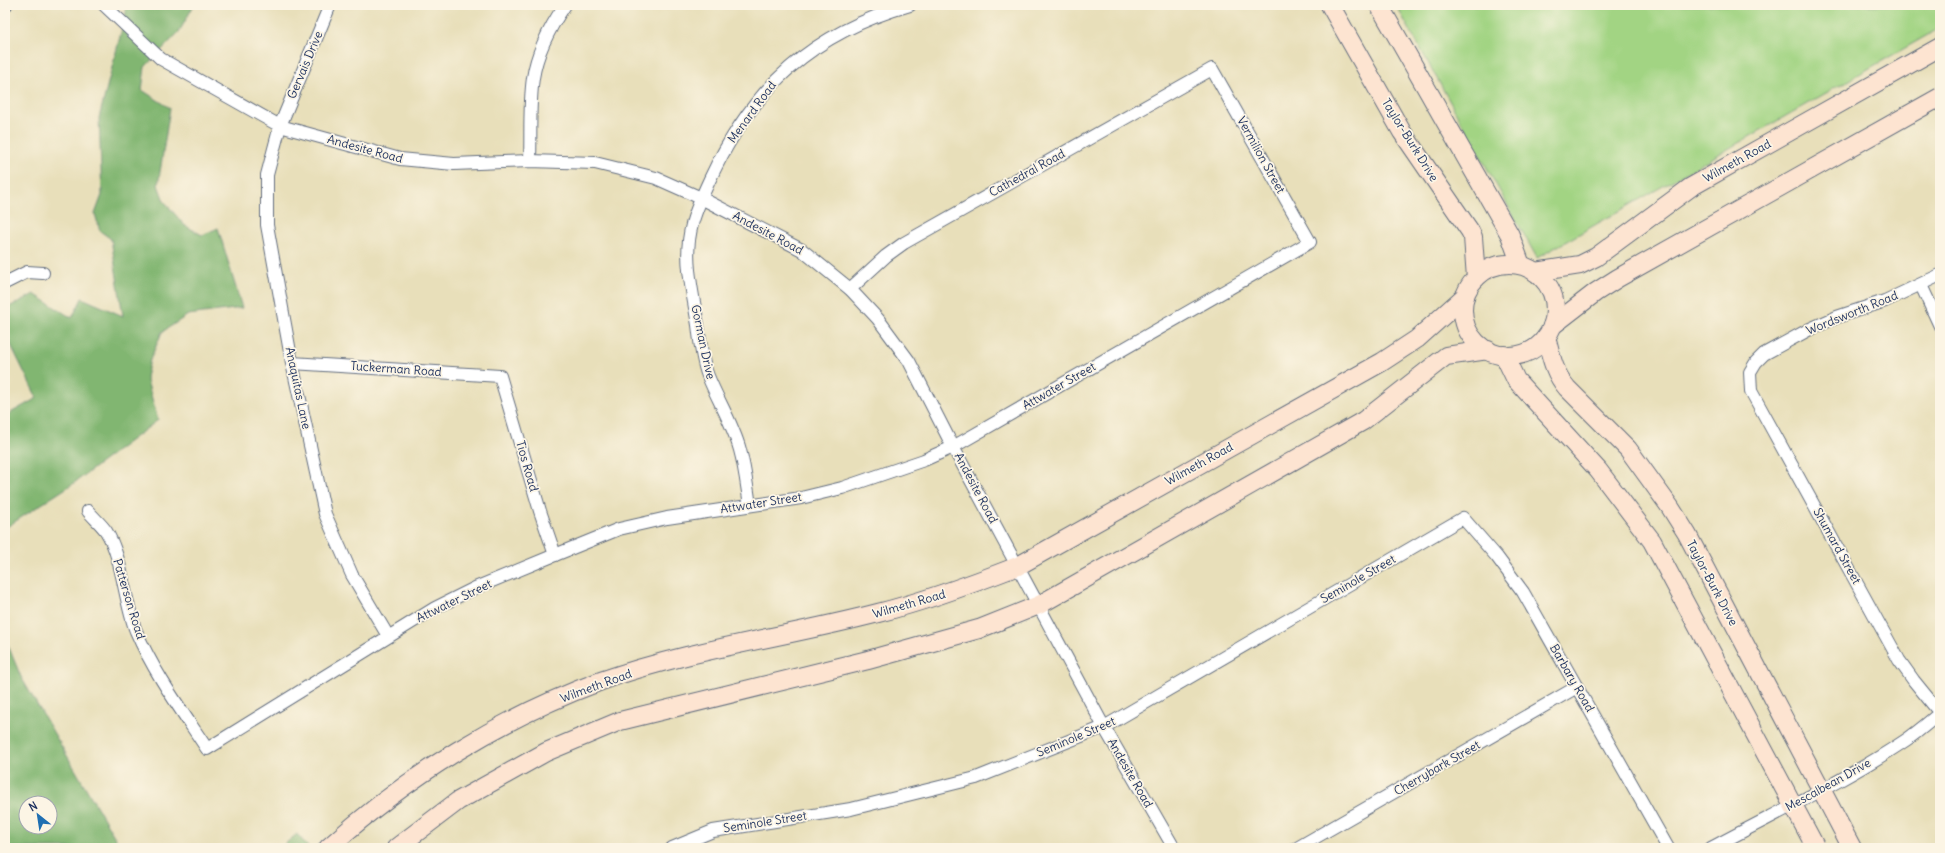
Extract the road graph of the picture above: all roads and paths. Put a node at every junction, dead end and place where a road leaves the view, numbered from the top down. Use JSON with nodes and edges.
{"nodes":[{"id":1,"x":104,"y":5,"type":"edge"},
{"id":2,"x":330,"y":5,"type":"edge"},
{"id":3,"x":565,"y":5,"type":"edge"},
{"id":4,"x":910,"y":5,"type":"edge"},
{"id":5,"x":1330,"y":5,"type":"edge"},
{"id":6,"x":1379,"y":5,"type":"edge"},
{"id":7,"x":1940,"y":47,"type":"edge"},
{"id":8,"x":1212,"y":69,"type":"joint"},
{"id":9,"x":1940,"y":97,"type":"edge"},
{"id":10,"x":280,"y":126,"type":"junction"},
{"id":11,"x":530,"y":161,"type":"junction"},
{"id":12,"x":701,"y":198,"type":"junction"},
{"id":13,"x":1310,"y":242,"type":"joint"},
{"id":14,"x":1528,"y":268,"type":"junction"},
{"id":15,"x":43,"y":273,"type":"dead end"},
{"id":16,"x":1940,"y":275,"type":"edge"},
{"id":17,"x":1476,"y":278,"type":"junction"},
{"id":18,"x":5,"y":283,"type":"edge"},
{"id":19,"x":1921,"y":285,"type":"junction"},
{"id":20,"x":850,"y":289,"type":"junction"},
{"id":21,"x":1465,"y":296,"type":"junction"},
{"id":22,"x":1940,"y":326,"type":"edge"},
{"id":23,"x":1549,"y":331,"type":"junction"},
{"id":24,"x":1496,"y":353,"type":"junction"},
{"id":25,"x":292,"y":363,"type":"junction"},
{"id":26,"x":1750,"y":372,"type":"joint"},
{"id":27,"x":500,"y":376,"type":"joint"},
{"id":28,"x":953,"y":447,"type":"junction"},
{"id":29,"x":750,"y":505,"type":"junction"},
{"id":30,"x":88,"y":511,"type":"dead end"},
{"id":31,"x":1463,"y":518,"type":"joint"},
{"id":32,"x":555,"y":555,"type":"junction"},
{"id":33,"x":1018,"y":566,"type":"junction"},
{"id":34,"x":1039,"y":605,"type":"junction"},
{"id":35,"x":388,"y":636,"type":"junction"},
{"id":36,"x":1577,"y":687,"type":"junction"},
{"id":37,"x":1940,"y":713,"type":"edge"},
{"id":38,"x":1104,"y":727,"type":"junction"},
{"id":39,"x":207,"y":749,"type":"joint"},
{"id":40,"x":1820,"y":790,"type":"junction"},
{"id":41,"x":1793,"y":805,"type":"junction"},
{"id":42,"x":328,"y":848,"type":"edge"},
{"id":43,"x":396,"y":848,"type":"edge"},
{"id":44,"x":672,"y":848,"type":"edge"},
{"id":45,"x":1174,"y":848,"type":"edge"},
{"id":46,"x":1297,"y":848,"type":"edge"},
{"id":47,"x":1668,"y":848,"type":"edge"},
{"id":48,"x":1711,"y":848,"type":"edge"},
{"id":49,"x":1816,"y":848,"type":"edge"},
{"id":50,"x":1852,"y":848,"type":"edge"}],
"edges":[{"from":1,"to":10,"type":"street","name":"Andesite Road"},
{"from":2,"to":10,"type":"street","name":"Gervais Drive"},
{"from":3,"to":11,"type":"street"},
{"from":4,"to":12,"type":"street","name":"Menard Road"},
{"from":5,"to":17,"type":"street","name":"Taylor-Burk Drive"},
{"from":6,"to":14,"type":"street"},
{"from":7,"to":14,"type":"street","name":"Wilmeth Road"},
{"from":8,"to":13,"type":"street","name":"Vermilion Street"},
{"from":8,"to":20,"type":"street","name":"Cathedral Road"},
{"from":9,"to":23,"type":"street"},
{"from":10,"to":11,"type":"street","name":"Andesite Road"},
{"from":10,"to":25,"type":"street","name":"Anaquitas Lane"},
{"from":11,"to":12,"type":"street","name":"Andesite Road"},
{"from":12,"to":20,"type":"street","name":"Andesite Road"},
{"from":12,"to":29,"type":"street","name":"Gorman Drive"},
{"from":13,"to":28,"type":"street","name":"Attwater Street"},
{"from":14,"to":17,"type":"street"},
{"from":14,"to":23,"type":"street"},
{"from":15,"to":18,"type":"street"},
{"from":16,"to":19,"type":"street","name":"Wordsworth Road"},
{"from":17,"to":21,"type":"street"},
{"from":19,"to":22,"type":"street"},
{"from":19,"to":26,"type":"street","name":"Wordsworth Road"},
{"from":20,"to":28,"type":"street","name":"Andesite Road"},
{"from":21,"to":24,"type":"street"},
{"from":21,"to":33,"type":"street","name":"Wilmeth Road"},
{"from":23,"to":24,"type":"street"},
{"from":23,"to":40,"type":"street","name":"Taylor-Burk Drive"},
{"from":24,"to":34,"type":"street"},
{"from":24,"to":41,"type":"street"},
{"from":25,"to":27,"type":"street","name":"Tuckerman Road"},
{"from":25,"to":35,"type":"street","name":"Anaquitas Lane"},
{"from":26,"to":37,"type":"street","name":"Shumard Street"},
{"from":27,"to":32,"type":"street","name":"Tios Road"},
{"from":28,"to":29,"type":"street","name":"Attwater Street"},
{"from":28,"to":33,"type":"street","name":"Andesite Road"},
{"from":29,"to":32,"type":"street","name":"Attwater Street"},
{"from":30,"to":39,"type":"street","name":"Patterson Road"},
{"from":31,"to":36,"type":"street","name":"Barbary Road"},
{"from":31,"to":38,"type":"street","name":"Seminole Street"},
{"from":32,"to":35,"type":"street","name":"Attwater Street"},
{"from":33,"to":34,"type":"street","name":"Andesite Road"},
{"from":33,"to":42,"type":"street","name":"Wilmeth Road"},
{"from":34,"to":38,"type":"street","name":"Andesite Road"},
{"from":34,"to":43,"type":"street"},
{"from":35,"to":39,"type":"street","name":"Attwater Street"},
{"from":36,"to":46,"type":"street","name":"Cherrybark Street"},
{"from":36,"to":47,"type":"street","name":"Barbary Road"},
{"from":37,"to":40,"type":"street","name":"Mescalbean Drive"},
{"from":38,"to":44,"type":"street","name":"Seminole Street"},
{"from":38,"to":45,"type":"street","name":"Andesite Road"},
{"from":40,"to":41,"type":"street","name":"Mescalbean Drive"},
{"from":40,"to":50,"type":"street","name":"Taylor-Burk Drive"},
{"from":41,"to":48,"type":"street","name":"Mescalbean Drive"},
{"from":41,"to":49,"type":"street"}]}
